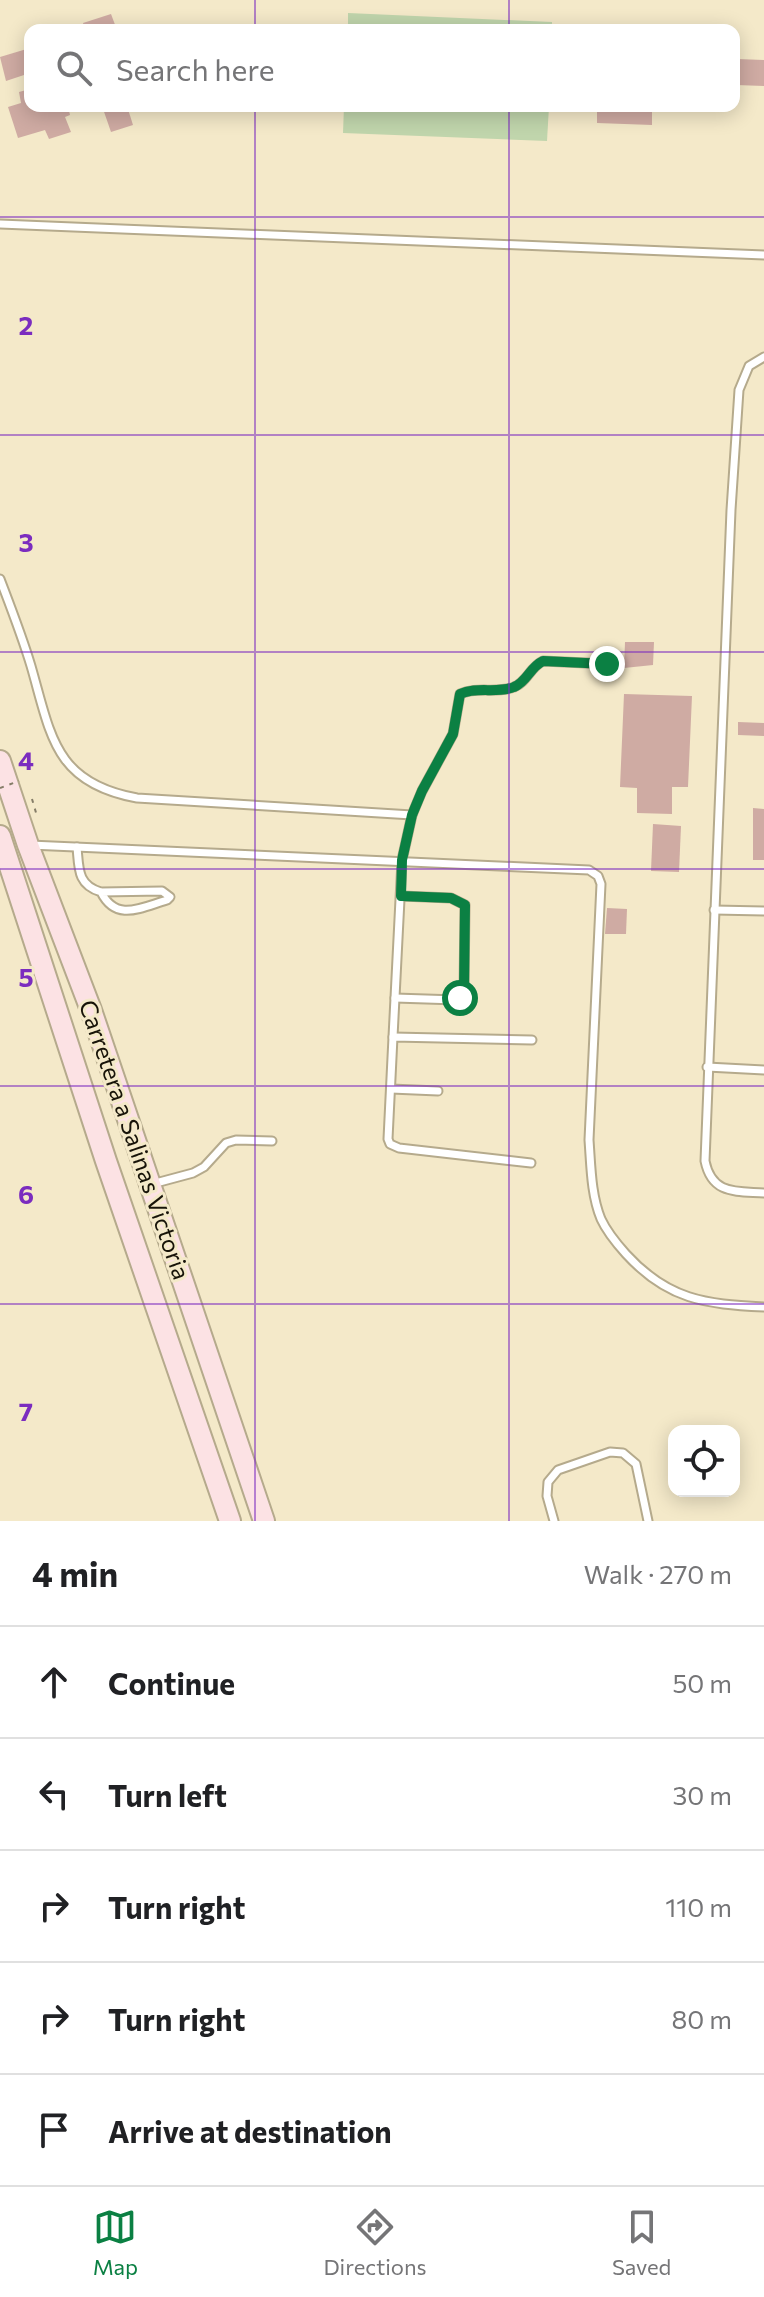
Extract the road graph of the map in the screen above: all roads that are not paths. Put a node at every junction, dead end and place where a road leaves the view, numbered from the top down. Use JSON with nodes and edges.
{"nodes":[{"id":1,"x":0,"y":224,"type":"edge"},
{"id":2,"x":764,"y":255,"type":"edge"},
{"id":3,"x":764,"y":357,"type":"edge"},
{"id":4,"x":0,"y":579,"type":"edge"},
{"id":5,"x":607,"y":664,"type":"dead end"},
{"id":6,"x":0,"y":761,"type":"edge"},
{"id":7,"x":412,"y":815,"type":"junction"},
{"id":8,"x":0,"y":836,"type":"edge"},
{"id":9,"x":28,"y":845,"type":"junction"},
{"id":10,"x":77,"y":847,"type":"junction"},
{"id":11,"x":402,"y":860,"type":"junction"},
{"id":12,"x":101,"y":892,"type":"junction"},
{"id":13,"x":401,"y":896,"type":"junction"},
{"id":14,"x":714,"y":910,"type":"junction"},
{"id":15,"x":764,"y":911,"type":"edge"},
{"id":16,"x":395,"y":998,"type":"junction"},
{"id":17,"x":393,"y":1037,"type":"junction"},
{"id":18,"x":532,"y":1040,"type":"dead end"},
{"id":19,"x":707,"y":1067,"type":"junction"},
{"id":20,"x":764,"y":1070,"type":"edge"},
{"id":21,"x":391,"y":1089,"type":"junction"},
{"id":22,"x":438,"y":1091,"type":"dead end"},
{"id":23,"x":272,"y":1141,"type":"dead end"},
{"id":24,"x":531,"y":1163,"type":"dead end"},
{"id":25,"x":150,"y":1185,"type":"junction"},
{"id":26,"x":764,"y":1193,"type":"edge"},
{"id":27,"x":764,"y":1307,"type":"edge"},
{"id":28,"x":230,"y":1521,"type":"edge"},
{"id":29,"x":264,"y":1521,"type":"edge"},
{"id":30,"x":554,"y":1521,"type":"edge"},
{"id":31,"x":648,"y":1521,"type":"edge"}],
"edges":[{"from":1,"to":2,"type":"lane"},
{"from":3,"to":14,"type":"lane"},
{"from":4,"to":7,"type":"lane"},
{"from":5,"to":7,"type":"lane"},
{"from":6,"to":9,"type":"main road","name":"Carretera a Salinas Victoria"},
{"from":7,"to":11,"type":"lane"},
{"from":8,"to":28,"type":"main road","name":"Carretera a Salinas Victoria"},
{"from":9,"to":10,"type":"lane"},
{"from":9,"to":25,"type":"main road","name":"Carretera a Salinas Victoria"},
{"from":10,"to":11,"type":"lane"},
{"from":10,"to":12,"type":"lane"},
{"from":11,"to":13,"type":"lane"},
{"from":11,"to":27,"type":"lane"},
{"from":12,"to":12,"type":"lane"},
{"from":13,"to":16,"type":"lane"},
{"from":13,"to":16,"type":"lane"},
{"from":14,"to":15,"type":"lane"},
{"from":14,"to":19,"type":"lane"},
{"from":16,"to":17,"type":"lane"},
{"from":17,"to":18,"type":"lane"},
{"from":17,"to":21,"type":"lane"},
{"from":19,"to":20,"type":"lane"},
{"from":19,"to":26,"type":"lane"},
{"from":21,"to":22,"type":"lane"},
{"from":21,"to":24,"type":"lane"},
{"from":23,"to":25,"type":"lane"},
{"from":25,"to":29,"type":"main road","name":"Carretera a Salinas Victoria"},
{"from":30,"to":31,"type":"lane"}]}
